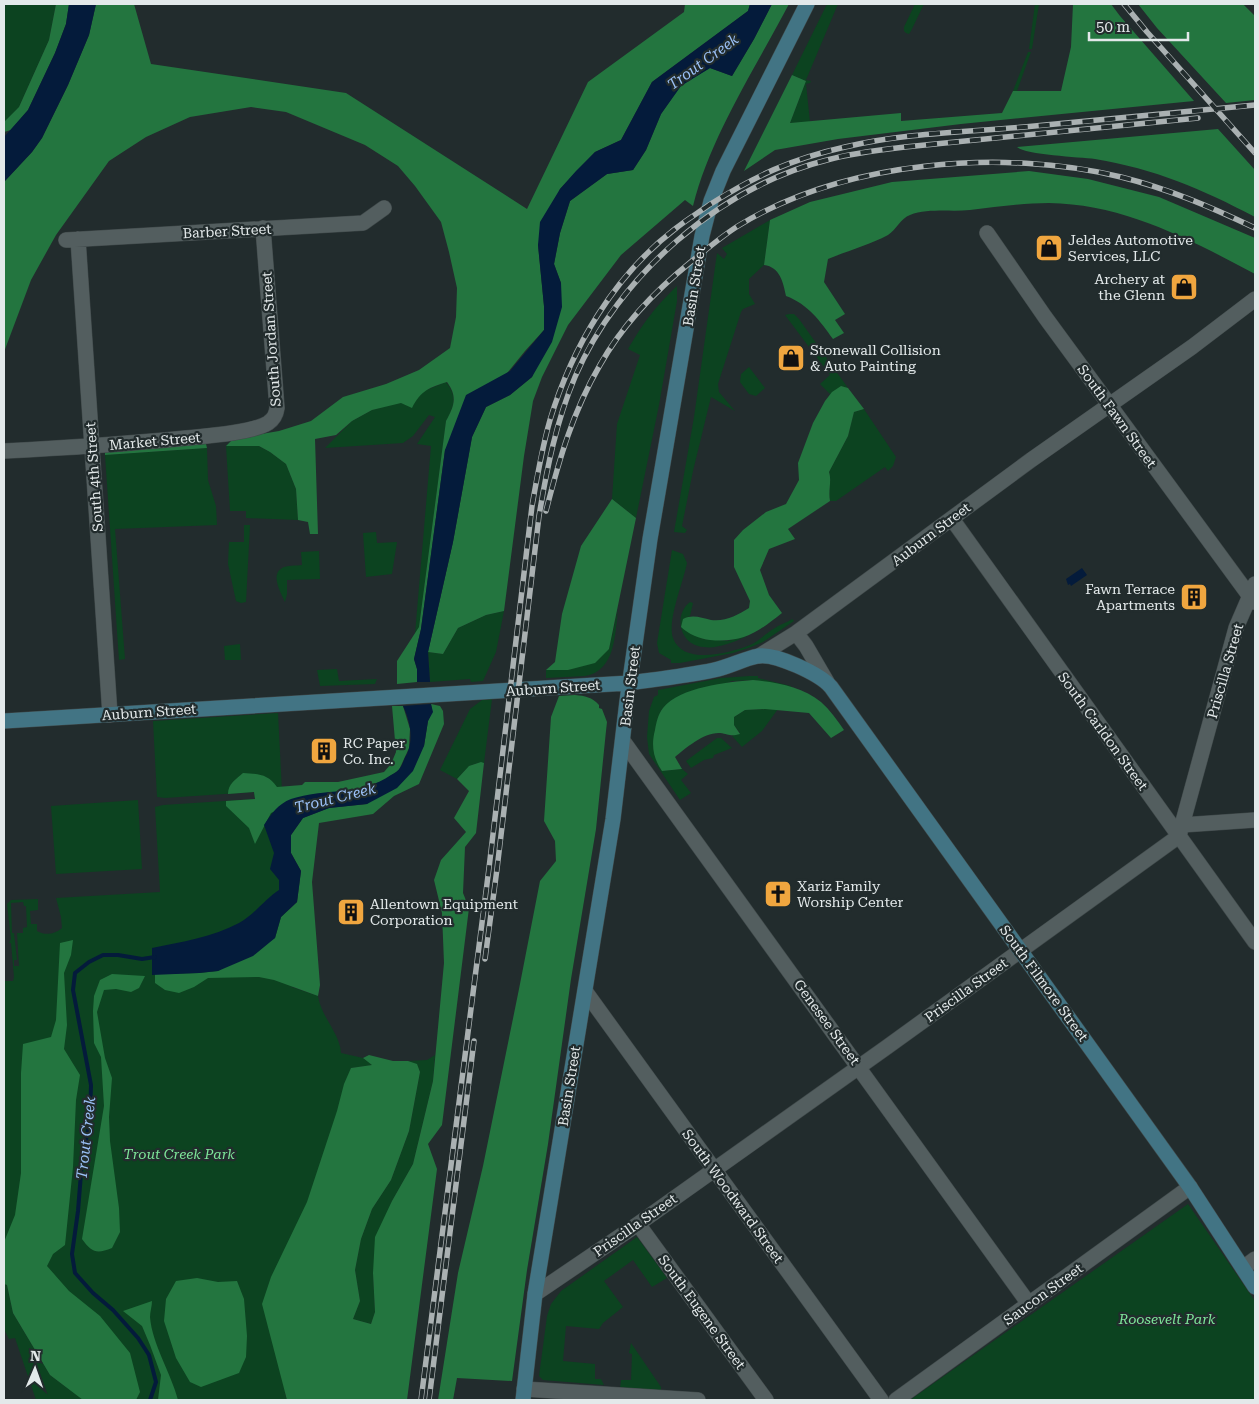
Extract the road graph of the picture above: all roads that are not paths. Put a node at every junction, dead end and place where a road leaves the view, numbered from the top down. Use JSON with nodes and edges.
{"nodes":[{"id":1,"x":806,"y":4,"type":"edge"},
{"id":2,"x":384,"y":208,"type":"dead end"},
{"id":3,"x":263,"y":228,"type":"junction"},
{"id":4,"x":987,"y":232,"type":"dead end"},
{"id":5,"x":72,"y":240,"type":"joint"},
{"id":6,"x":1255,"y":299,"type":"edge"},
{"id":7,"x":1110,"y":406,"type":"junction"},
{"id":8,"x":216,"y":436,"type":"joint"},
{"id":9,"x":92,"y":446,"type":"junction"},
{"id":10,"x":4,"y":451,"type":"edge"},
{"id":11,"x":952,"y":519,"type":"junction"},
{"id":12,"x":1253,"y":594,"type":"edge"},
{"id":13,"x":796,"y":633,"type":"junction"},
{"id":14,"x":760,"y":656,"type":"junction"},
{"id":15,"x":827,"y":682,"type":"junction"},
{"id":16,"x":630,"y":683,"type":"junction"},
{"id":17,"x":110,"y":715,"type":"junction"},
{"id":18,"x":4,"y":721,"type":"edge"},
{"id":19,"x":623,"y":742,"type":"junction"},
{"id":20,"x":1255,"y":820,"type":"edge"},
{"id":21,"x":1180,"y":830,"type":"junction"},
{"id":22,"x":1255,"y":942,"type":"edge"},
{"id":23,"x":1021,"y":951,"type":"junction"},
{"id":24,"x":585,"y":992,"type":"junction"},
{"id":25,"x":858,"y":1066,"type":"junction"},
{"id":26,"x":714,"y":1170,"type":"junction"},
{"id":27,"x":1190,"y":1187,"type":"junction"},
{"id":28,"x":638,"y":1224,"type":"junction"},
{"id":29,"x":1249,"y":1264,"type":"edge"},
{"id":30,"x":1255,"y":1287,"type":"edge"},
{"id":31,"x":535,"y":1294,"type":"junction"},
{"id":32,"x":1029,"y":1304,"type":"junction"},
{"id":33,"x":523,"y":1394,"type":"edge"},
{"id":34,"x":698,"y":1400,"type":"edge"},
{"id":35,"x":766,"y":1400,"type":"edge"},
{"id":36,"x":881,"y":1400,"type":"edge"},
{"id":37,"x":896,"y":1400,"type":"edge"}],
"edges":[{"from":1,"to":16,"type":"street","name":"Basin Street"},
{"from":2,"to":3,"type":"street","name":"Barber Street"},
{"from":3,"to":5,"type":"street","name":"Barber Street"},
{"from":3,"to":8,"type":"street","name":"South Jordan Street"},
{"from":4,"to":7,"type":"street","name":"South Fawn Street"},
{"from":5,"to":9,"type":"street","name":"South 4th Street"},
{"from":6,"to":7,"type":"street","name":"Auburn Street"},
{"from":7,"to":11,"type":"street","name":"Auburn Street"},
{"from":7,"to":12,"type":"street","name":"South Fawn Street"},
{"from":8,"to":9,"type":"street","name":"Market Street"},
{"from":9,"to":10,"type":"street","name":"Market Street"},
{"from":9,"to":17,"type":"street","name":"South 4th Street"},
{"from":11,"to":13,"type":"street","name":"Auburn Street"},
{"from":11,"to":21,"type":"street","name":"South Carldon Street"},
{"from":12,"to":21,"type":"street","name":"Priscilla Street"},
{"from":13,"to":14,"type":"street","name":"Auburn Street"},
{"from":13,"to":15,"type":"street","name":"South Filmore Street"},
{"from":14,"to":15,"type":"street","name":"South Filmore Street"},
{"from":14,"to":16,"type":"street","name":"Auburn Street"},
{"from":15,"to":23,"type":"street","name":"South Filmore Street"},
{"from":16,"to":17,"type":"street","name":"Auburn Street"},
{"from":16,"to":19,"type":"street","name":"Basin Street"},
{"from":17,"to":18,"type":"street","name":"Auburn Street"},
{"from":19,"to":24,"type":"street","name":"Basin Street"},
{"from":19,"to":25,"type":"street","name":"Genesee Street"},
{"from":20,"to":21,"type":"street"},
{"from":21,"to":22,"type":"street","name":"South Carldon Street"},
{"from":21,"to":23,"type":"street","name":"Priscilla Street"},
{"from":23,"to":25,"type":"street","name":"Priscilla Street"},
{"from":23,"to":27,"type":"street","name":"South Filmore Street"},
{"from":24,"to":26,"type":"street","name":"South Woodward Street"},
{"from":24,"to":31,"type":"street","name":"Basin Street"},
{"from":25,"to":26,"type":"street","name":"Priscilla Street"},
{"from":25,"to":32,"type":"street","name":"Genesee Street"},
{"from":26,"to":28,"type":"street","name":"Priscilla Street"},
{"from":26,"to":36,"type":"street","name":"South Woodward Street"},
{"from":27,"to":29,"type":"street","name":"South Filmore Street"},
{"from":27,"to":32,"type":"street","name":"Saucon Street"},
{"from":28,"to":31,"type":"street","name":"Priscilla Street"},
{"from":28,"to":35,"type":"street","name":"South Eugene Street"},
{"from":29,"to":30,"type":"street","name":"South Filmore Street"},
{"from":31,"to":33,"type":"street","name":"Basin Street"},
{"from":32,"to":37,"type":"street","name":"Saucon Street"},
{"from":33,"to":34,"type":"street"}]}
